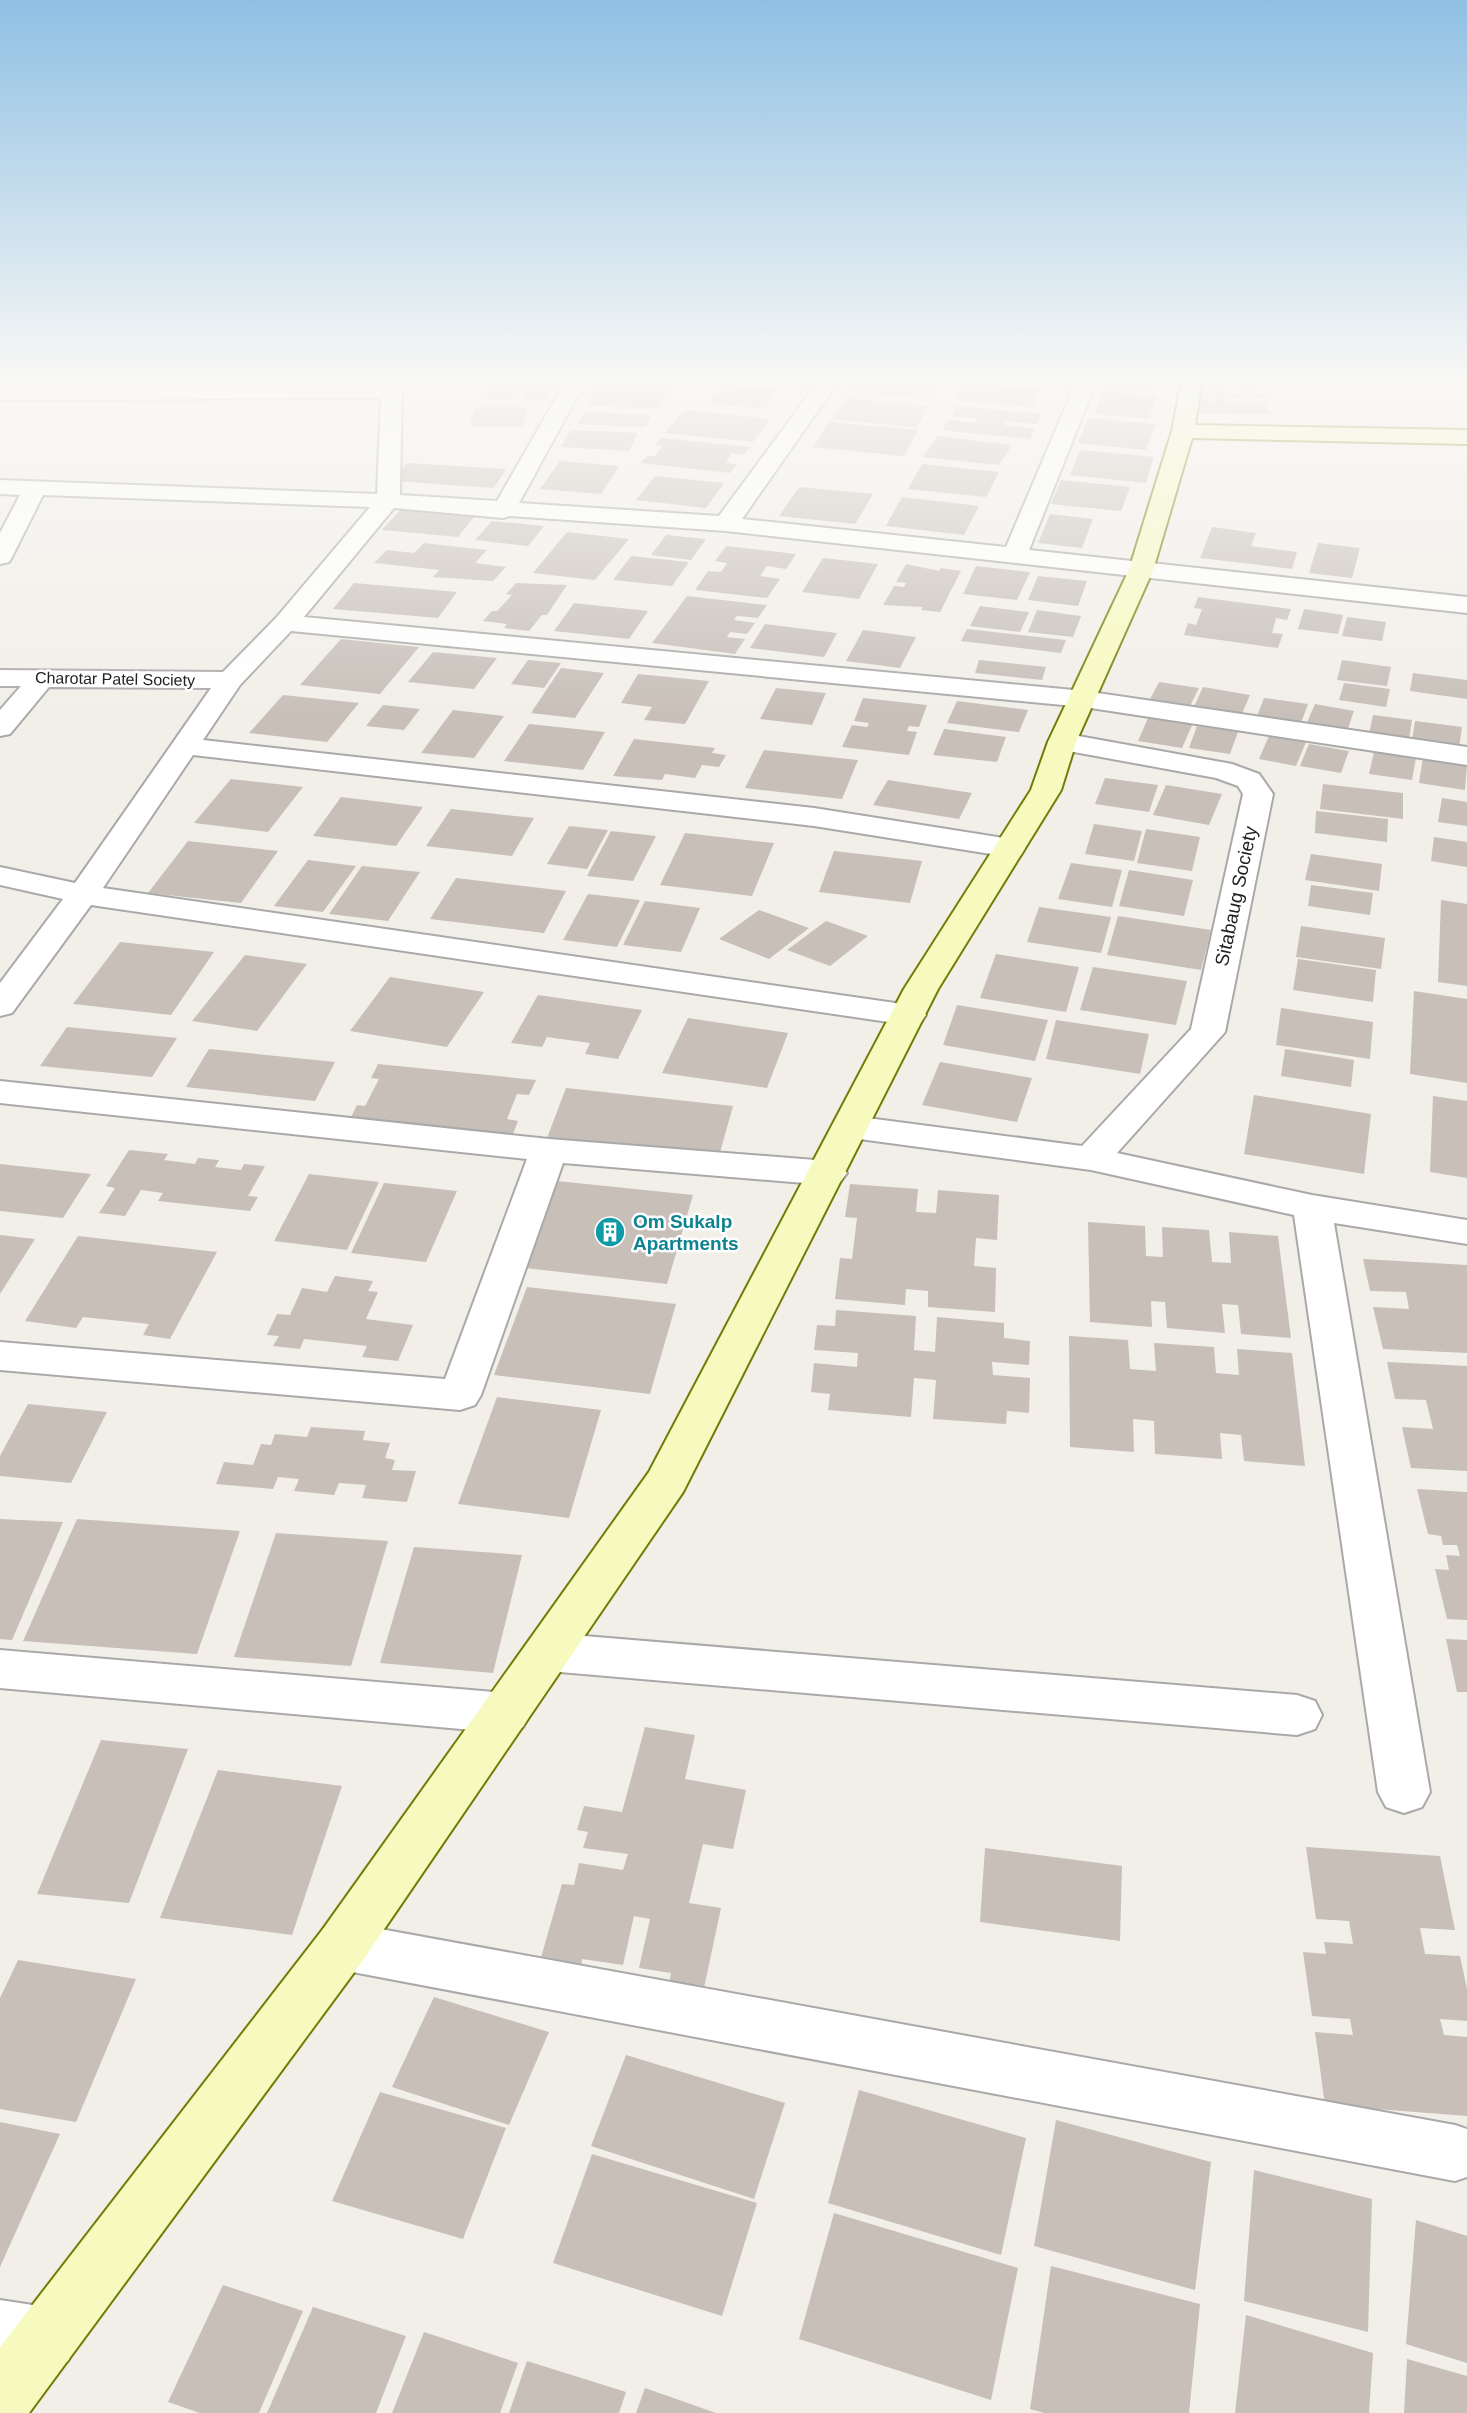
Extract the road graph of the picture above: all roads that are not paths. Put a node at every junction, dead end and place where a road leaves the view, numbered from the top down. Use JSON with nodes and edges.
{"nodes":[{"id":1,"x":33,"y":492,"type":"edge"},
{"id":2,"x":77,"y":492,"type":"edge"},
{"id":3,"x":377,"y":492,"type":"edge"},
{"id":4,"x":514,"y":492,"type":"edge"},
{"id":5,"x":749,"y":492,"type":"edge"},
{"id":6,"x":1041,"y":492,"type":"edge"},
{"id":7,"x":1165,"y":492,"type":"edge"},
{"id":8,"x":503,"y":511,"type":"junction"},
{"id":9,"x":374,"y":517,"type":"junction"},
{"id":10,"x":726,"y":524,"type":"junction"},
{"id":11,"x":1015,"y":554,"type":"junction"},
{"id":12,"x":0,"y":557,"type":"edge"},
{"id":13,"x":1141,"y":570,"type":"junction"},
{"id":14,"x":1467,"y":605,"type":"edge"},
{"id":15,"x":280,"y":628,"type":"junction"},
{"id":16,"x":0,"y":678,"type":"edge"},
{"id":17,"x":42,"y":678,"type":"junction"},
{"id":18,"x":230,"y":680,"type":"junction"},
{"id":19,"x":1084,"y":699,"type":"junction"},
{"id":20,"x":209,"y":710,"type":"junction"},
{"id":21,"x":0,"y":729,"type":"edge"},
{"id":22,"x":1062,"y":742,"type":"junction"},
{"id":23,"x":185,"y":746,"type":"junction"},
{"id":24,"x":1467,"y":755,"type":"edge"},
{"id":25,"x":1010,"y":848,"type":"junction"},
{"id":26,"x":0,"y":876,"type":"edge"},
{"id":27,"x":83,"y":894,"type":"junction"},
{"id":28,"x":0,"y":1006,"type":"edge"},
{"id":29,"x":909,"y":1015,"type":"junction"},
{"id":30,"x":0,"y":1092,"type":"edge"},
{"id":31,"x":852,"y":1126,"type":"junction"},
{"id":32,"x":549,"y":1150,"type":"junction"},
{"id":33,"x":1091,"y":1159,"type":"junction"},
{"id":34,"x":828,"y":1173,"type":"junction"},
{"id":35,"x":1312,"y":1207,"type":"junction"},
{"id":36,"x":1467,"y":1232,"type":"edge"},
{"id":37,"x":0,"y":1356,"type":"edge"},
{"id":38,"x":548,"y":1652,"type":"junction"},
{"id":39,"x":0,"y":1669,"type":"edge"},
{"id":40,"x":506,"y":1713,"type":"junction"},
{"id":41,"x":1297,"y":1715,"type":"dead end"},
{"id":42,"x":1404,"y":1792,"type":"dead end"},
{"id":43,"x":342,"y":1946,"type":"junction"},
{"id":44,"x":1455,"y":2153,"type":"dead end"},
{"id":45,"x":23,"y":2335,"type":"edge"},
{"id":46,"x":0,"y":2399,"type":"edge"}],
"edges":[{"from":1,"to":12,"type":"street"},
{"from":2,"to":9,"type":"street"},
{"from":3,"to":9,"type":"street"},
{"from":4,"to":8,"type":"street"},
{"from":5,"to":10,"type":"street"},
{"from":6,"to":11,"type":"street"},
{"from":7,"to":13,"type":"street"},
{"from":8,"to":9,"type":"street"},
{"from":8,"to":10,"type":"street"},
{"from":9,"to":15,"type":"street"},
{"from":10,"to":11,"type":"street"},
{"from":11,"to":13,"type":"street"},
{"from":13,"to":14,"type":"street"},
{"from":13,"to":19,"type":"street"},
{"from":15,"to":18,"type":"street"},
{"from":15,"to":19,"type":"street"},
{"from":15,"to":20,"type":"street"},
{"from":16,"to":17,"type":"street","name":"Charotar Patel Society"},
{"from":17,"to":18,"type":"street","name":"Charotar Patel Society"},
{"from":17,"to":21,"type":"street"},
{"from":18,"to":20,"type":"street"},
{"from":19,"to":22,"type":"street"},
{"from":19,"to":24,"type":"street"},
{"from":20,"to":23,"type":"street"},
{"from":22,"to":25,"type":"street"},
{"from":22,"to":33,"type":"street","name":"Sitabaug Society"},
{"from":23,"to":25,"type":"street"},
{"from":23,"to":27,"type":"street"},
{"from":25,"to":29,"type":"street"},
{"from":26,"to":27,"type":"street"},
{"from":27,"to":28,"type":"street"},
{"from":27,"to":29,"type":"street"},
{"from":29,"to":31,"type":"street"},
{"from":30,"to":32,"type":"street"},
{"from":31,"to":33,"type":"street"},
{"from":31,"to":34,"type":"street"},
{"from":32,"to":34,"type":"street"},
{"from":32,"to":37,"type":"street"},
{"from":33,"to":35,"type":"street"},
{"from":34,"to":38,"type":"street"},
{"from":35,"to":36,"type":"street"},
{"from":35,"to":42,"type":"street"},
{"from":38,"to":40,"type":"street"},
{"from":38,"to":41,"type":"street"},
{"from":39,"to":40,"type":"street"},
{"from":40,"to":43,"type":"street"},
{"from":43,"to":44,"type":"street"},
{"from":43,"to":45,"type":"street"},
{"from":45,"to":46,"type":"street"}]}
